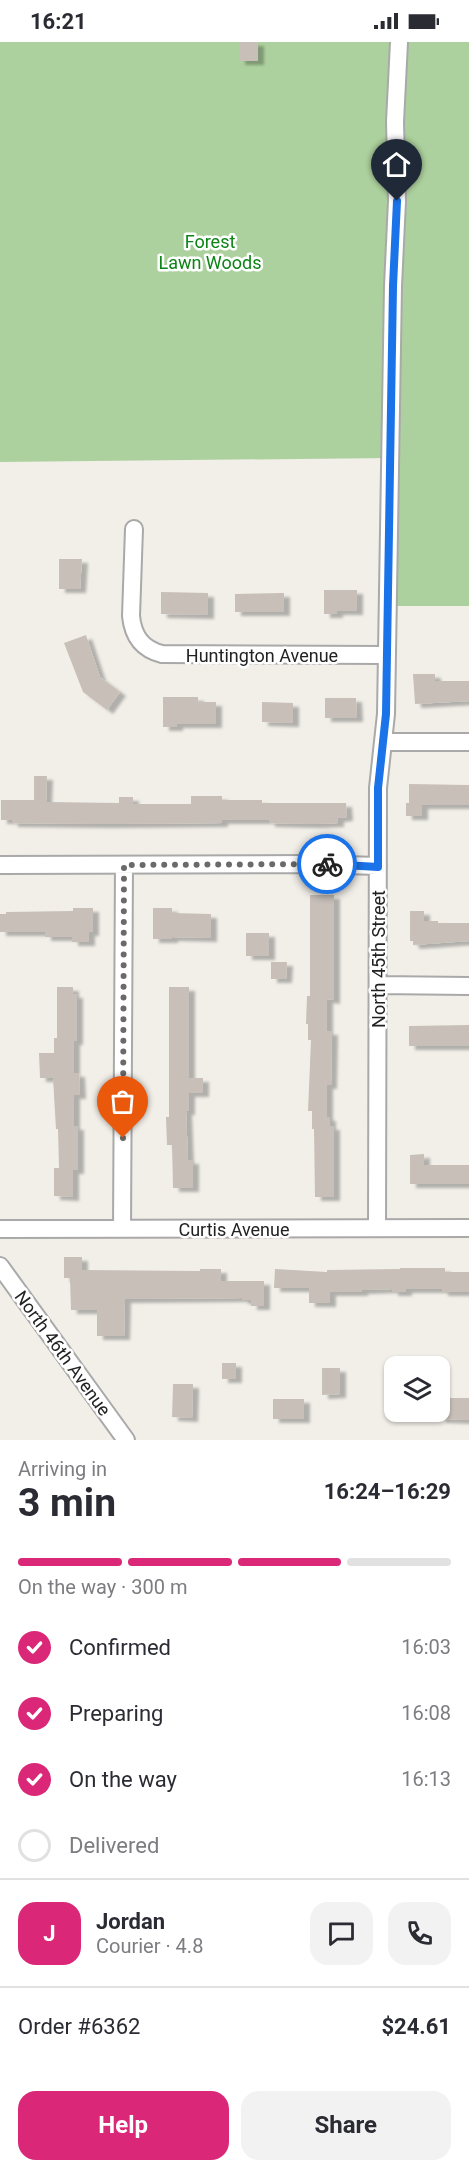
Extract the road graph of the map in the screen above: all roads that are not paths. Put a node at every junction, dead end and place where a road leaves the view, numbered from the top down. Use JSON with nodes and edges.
{"nodes":[{"id":1,"x":399,"y":42,"type":"edge"},
{"id":2,"x":134,"y":529,"type":"dead end"},
{"id":3,"x":387,"y":656,"type":"junction"},
{"id":4,"x":384,"y":742,"type":"junction"},
{"id":5,"x":469,"y":742,"type":"edge"},
{"id":6,"x":0,"y":865,"type":"edge"},
{"id":7,"x":124,"y":865,"type":"junction"},
{"id":8,"x":378,"y":867,"type":"junction"},
{"id":9,"x":378,"y":986,"type":"junction"},
{"id":10,"x":469,"y":986,"type":"edge"},
{"id":11,"x":0,"y":1228,"type":"edge"},
{"id":12,"x":377,"y":1228,"type":"junction"},
{"id":13,"x":469,"y":1228,"type":"edge"},
{"id":14,"x":122,"y":1229,"type":"junction"},
{"id":15,"x":0,"y":1266,"type":"edge"},
{"id":16,"x":126,"y":1440,"type":"edge"}],
"edges":[{"from":1,"to":3,"type":"street","name":"North 45th Street"},
{"from":2,"to":3,"type":"street","name":"Huntington Avenue"},
{"from":3,"to":4,"type":"street","name":"North 45th Street"},
{"from":4,"to":5,"type":"street"},
{"from":4,"to":8,"type":"street","name":"North 45th Street"},
{"from":6,"to":7,"type":"street"},
{"from":7,"to":8,"type":"street"},
{"from":7,"to":14,"type":"street"},
{"from":8,"to":9,"type":"street","name":"North 45th Street"},
{"from":9,"to":10,"type":"street"},
{"from":9,"to":12,"type":"street","name":"North 45th Street"},
{"from":11,"to":14,"type":"street","name":"Curtis Avenue"},
{"from":12,"to":13,"type":"street","name":"Curtis Avenue"},
{"from":12,"to":14,"type":"street","name":"Curtis Avenue"},
{"from":15,"to":16,"type":"street","name":"North 46th Avenue"}]}
